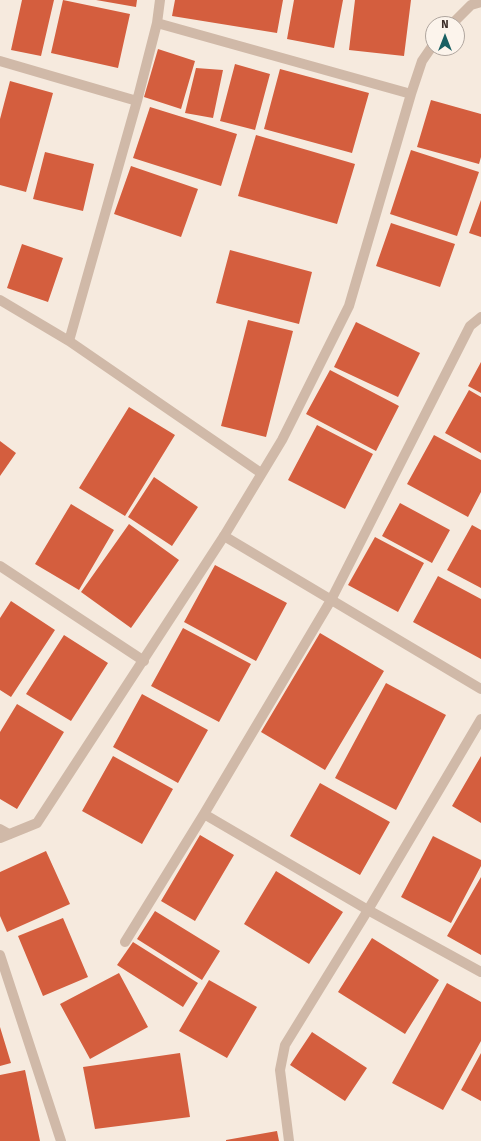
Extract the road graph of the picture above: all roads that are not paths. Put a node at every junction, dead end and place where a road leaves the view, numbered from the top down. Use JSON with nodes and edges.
{"nodes":[{"id":1,"x":160,"y":0,"type":"edge"},
{"id":2,"x":481,"y":2,"type":"edge"},
{"id":3,"x":460,"y":16,"type":"edge"},
{"id":4,"x":157,"y":23,"type":"junction"},
{"id":5,"x":425,"y":56,"type":"edge"},
{"id":6,"x":0,"y":61,"type":"edge"},
{"id":7,"x":411,"y":94,"type":"junction"},
{"id":8,"x":137,"y":101,"type":"junction"},
{"id":9,"x":0,"y":300,"type":"edge"},
{"id":10,"x":481,"y":317,"type":"edge"},
{"id":11,"x":68,"y":340,"type":"junction"},
{"id":12,"x":261,"y":473,"type":"junction"},
{"id":13,"x":224,"y":536,"type":"junction"},
{"id":14,"x":0,"y":566,"type":"edge"},
{"id":15,"x":331,"y":600,"type":"junction"},
{"id":16,"x":144,"y":661,"type":"junction"},
{"id":17,"x":481,"y":689,"type":"edge"},
{"id":18,"x":481,"y":719,"type":"edge"},
{"id":19,"x":204,"y":814,"type":"junction"},
{"id":20,"x":3,"y":834,"type":"edge"},
{"id":21,"x":368,"y":910,"type":"junction"},
{"id":22,"x":125,"y":942,"type":"dead end"},
{"id":23,"x":0,"y":955,"type":"edge"},
{"id":24,"x":481,"y":972,"type":"edge"},
{"id":25,"x":61,"y":1141,"type":"edge"},
{"id":26,"x":289,"y":1141,"type":"edge"}],
"edges":[{"from":1,"to":4,"type":"street"},
{"from":2,"to":3,"type":"street"},
{"from":4,"to":7,"type":"street"},
{"from":4,"to":8,"type":"street"},
{"from":5,"to":7,"type":"street"},
{"from":6,"to":8,"type":"street"},
{"from":7,"to":12,"type":"street"},
{"from":8,"to":11,"type":"street"},
{"from":9,"to":11,"type":"street"},
{"from":10,"to":15,"type":"street"},
{"from":11,"to":12,"type":"street"},
{"from":12,"to":13,"type":"street"},
{"from":13,"to":15,"type":"street"},
{"from":13,"to":16,"type":"street"},
{"from":14,"to":16,"type":"street"},
{"from":15,"to":17,"type":"street"},
{"from":15,"to":19,"type":"street"},
{"from":16,"to":20,"type":"street"},
{"from":18,"to":21,"type":"street"},
{"from":19,"to":21,"type":"street"},
{"from":19,"to":22,"type":"street"},
{"from":21,"to":24,"type":"street"},
{"from":21,"to":26,"type":"street"},
{"from":23,"to":25,"type":"street"}]}
